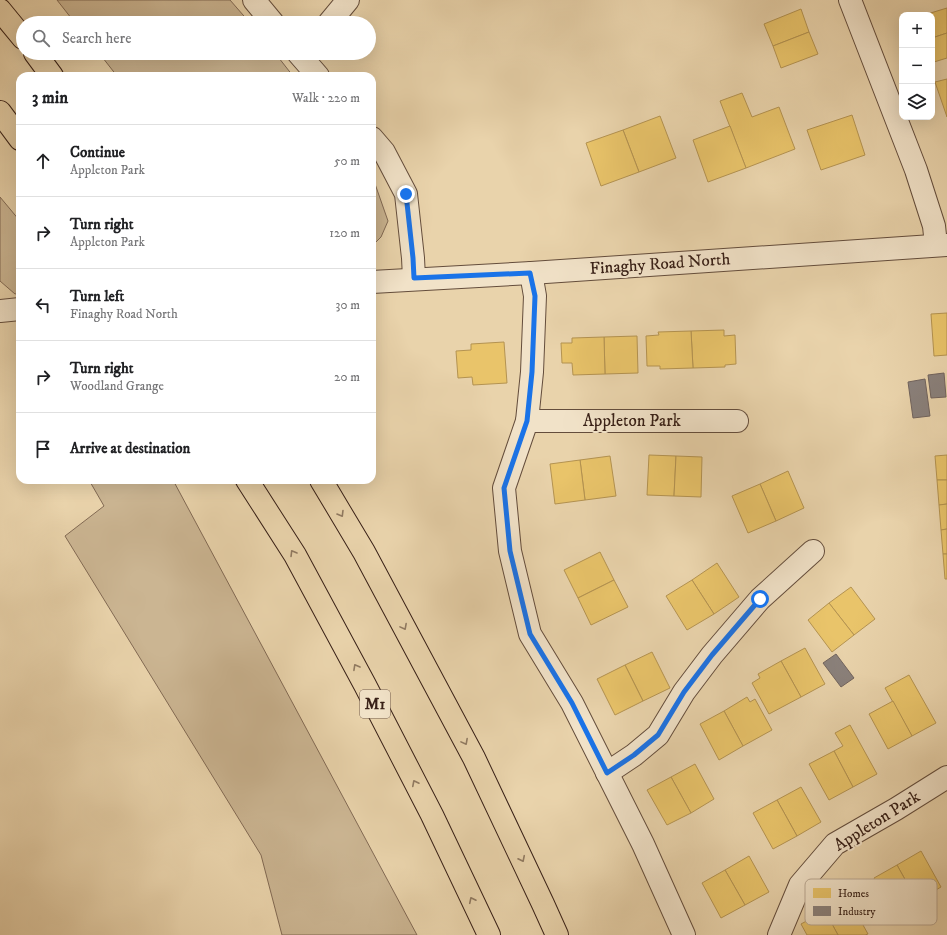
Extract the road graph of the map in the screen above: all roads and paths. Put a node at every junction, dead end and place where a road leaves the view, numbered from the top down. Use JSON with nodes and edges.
{"nodes":[{"id":1,"x":254,"y":0,"type":"edge"},
{"id":2,"x":348,"y":0,"type":"edge"},
{"id":3,"x":850,"y":0,"type":"edge"},
{"id":4,"x":0,"y":10,"type":"edge"},
{"id":5,"x":267,"y":16,"type":"edge"},
{"id":6,"x":335,"y":16,"type":"edge"},
{"id":7,"x":16,"y":29,"type":"edge"},
{"id":8,"x":40,"y":60,"type":"edge"},
{"id":9,"x":306,"y":60,"type":"edge"},
{"id":10,"x":49,"y":72,"type":"edge"},
{"id":11,"x":315,"y":72,"type":"edge"},
{"id":12,"x":0,"y":112,"type":"edge"},
{"id":13,"x":16,"y":134,"type":"edge"},
{"id":14,"x":376,"y":143,"type":"edge"},
{"id":15,"x":942,"y":245,"type":"edge"},
{"id":16,"x":530,"y":273,"type":"junction"},
{"id":17,"x":414,"y":278,"type":"junction"},
{"id":18,"x":376,"y":282,"type":"edge"},
{"id":19,"x":16,"y":309,"type":"edge"},
{"id":20,"x":0,"y":310,"type":"edge"},
{"id":21,"x":527,"y":421,"type":"junction"},
{"id":22,"x":737,"y":421,"type":"dead end"},
{"id":23,"x":250,"y":484,"type":"edge"},
{"id":24,"x":323,"y":484,"type":"edge"},
{"id":25,"x":813,"y":551,"type":"dead end"},
{"id":26,"x":607,"y":773,"type":"junction"},
{"id":27,"x":947,"y":777,"type":"edge"},
{"id":28,"x":805,"y":879,"type":"edge"},
{"id":29,"x":805,"y":879,"type":"edge"},
{"id":30,"x":489,"y":935,"type":"edge"},
{"id":31,"x":557,"y":935,"type":"edge"},
{"id":32,"x":684,"y":935,"type":"edge"},
{"id":33,"x":779,"y":935,"type":"edge"}],
"edges":[{"from":1,"to":5,"type":"street"},
{"from":2,"to":6,"type":"street"},
{"from":3,"to":15,"type":"street"},
{"from":4,"to":7,"type":"highway"},
{"from":8,"to":10,"type":"highway"},
{"from":9,"to":11,"type":"street"},
{"from":12,"to":13,"type":"highway"},
{"from":14,"to":17,"type":"street"},
{"from":15,"to":16,"type":"street","name":"Finaghy Road North"},
{"from":16,"to":17,"type":"street","name":"Finaghy Road North"},
{"from":16,"to":21,"type":"street"},
{"from":17,"to":18,"type":"street","name":"Finaghy Road North"},
{"from":19,"to":20,"type":"street"},
{"from":21,"to":22,"type":"street","name":"Appleton Park"},
{"from":21,"to":26,"type":"street"},
{"from":30,"to":23,"type":"highway","number":"M1","one_way":true},
{"from":24,"to":31,"type":"highway","one_way":true},
{"from":25,"to":26,"type":"street"},
{"from":26,"to":32,"type":"street"},
{"from":27,"to":28,"type":"street","name":"Appleton Park"},
{"from":29,"to":33,"type":"street","name":"Appleton Park"}]}
